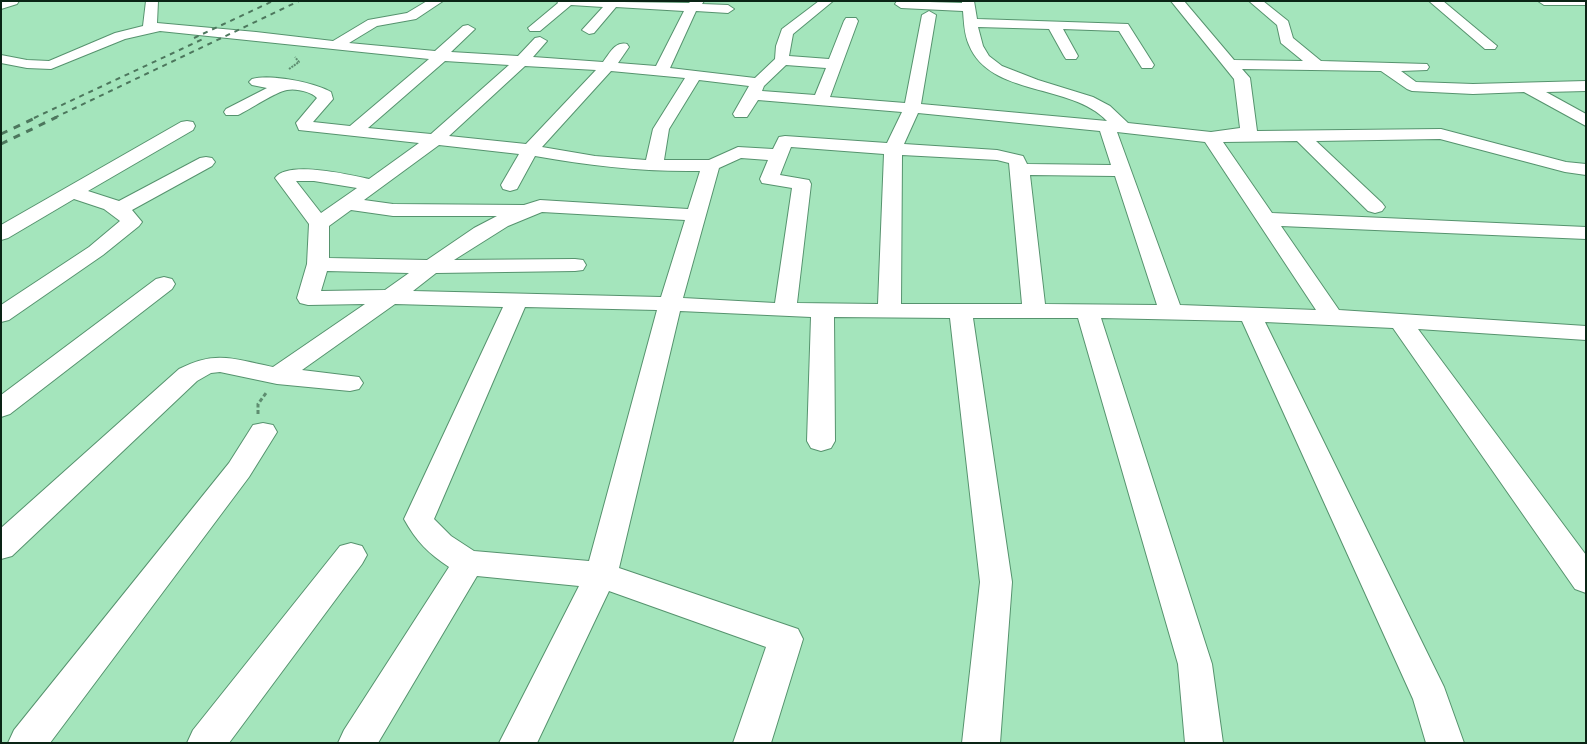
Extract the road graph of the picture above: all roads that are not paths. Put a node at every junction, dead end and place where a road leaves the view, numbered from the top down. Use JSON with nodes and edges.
{"nodes":[{"id":1,"x":13,"y":1,"type":"edge"},
{"id":2,"x":438,"y":1,"type":"edge"},
{"id":3,"x":826,"y":1,"type":"edge"},
{"id":4,"x":1178,"y":1,"type":"edge"},
{"id":5,"x":1255,"y":1,"type":"edge"},
{"id":6,"x":1435,"y":1,"type":"edge"},
{"id":7,"x":1544,"y":1,"type":"edge"},
{"id":8,"x":155,"y":2,"type":"edge"},
{"id":9,"x":565,"y":2,"type":"edge"},
{"id":10,"x":1584,"y":2,"type":"edge"},
{"id":11,"x":613,"y":3,"type":"edge"},
{"id":12,"x":695,"y":4,"type":"edge"},
{"id":13,"x":901,"y":4,"type":"dead end"},
{"id":14,"x":968,"y":4,"type":"edge"},
{"id":15,"x":1,"y":5,"type":"edge"},
{"id":16,"x":728,"y":9,"type":"dead end"},
{"id":17,"x":1114,"y":12,"type":"dead end"},
{"id":18,"x":929,"y":15,"type":"dead end"},
{"id":19,"x":851,"y":21,"type":"dead end"},
{"id":20,"x":972,"y":23,"type":"junction"},
{"id":21,"x":1054,"y":25,"type":"junction"},
{"id":22,"x":1123,"y":27,"type":"junction"},
{"id":23,"x":150,"y":28,"type":"junction"},
{"id":24,"x":468,"y":29,"type":"dead end"},
{"id":25,"x":589,"y":30,"type":"dead end"},
{"id":26,"x":336,"y":46,"type":"junction"},
{"id":27,"x":1490,"y":46,"type":"dead end"},
{"id":28,"x":622,"y":48,"type":"dead end"},
{"id":29,"x":440,"y":56,"type":"junction"},
{"id":30,"x":1071,"y":56,"type":"dead end"},
{"id":31,"x":1,"y":59,"type":"edge"},
{"id":32,"x":782,"y":60,"type":"junction"},
{"id":33,"x":522,"y":62,"type":"junction"},
{"id":34,"x":834,"y":64,"type":"junction"},
{"id":35,"x":1231,"y":64,"type":"junction"},
{"id":36,"x":1147,"y":65,"type":"dead end"},
{"id":37,"x":1317,"y":65,"type":"junction"},
{"id":38,"x":1384,"y":66,"type":"junction"},
{"id":39,"x":607,"y":67,"type":"junction"},
{"id":40,"x":1422,"y":67,"type":"dead end"},
{"id":41,"x":660,"y":71,"type":"junction"},
{"id":42,"x":695,"y":74,"type":"junction"},
{"id":43,"x":1020,"y":79,"type":"junction"},
{"id":44,"x":257,"y":82,"type":"dead end"},
{"id":45,"x":281,"y":86,"type":"junction"},
{"id":46,"x":1528,"y":88,"type":"junction"},
{"id":47,"x":1582,"y":88,"type":"edge"},
{"id":48,"x":755,"y":90,"type":"junction"},
{"id":49,"x":820,"y":102,"type":"junction"},
{"id":50,"x":912,"y":109,"type":"junction"},
{"id":51,"x":232,"y":112,"type":"dead end"},
{"id":52,"x":741,"y":114,"type":"dead end"},
{"id":53,"x":1007,"y":116,"type":"junction"},
{"id":54,"x":1586,"y":121,"type":"edge"},
{"id":55,"x":187,"y":126,"type":"dead end"},
{"id":56,"x":1115,"y":128,"type":"junction"},
{"id":57,"x":354,"y":131,"type":"junction"},
{"id":58,"x":1301,"y":136,"type":"junction"},
{"id":59,"x":1211,"y":137,"type":"junction"},
{"id":60,"x":434,"y":140,"type":"junction"},
{"id":61,"x":893,"y":149,"type":"junction"},
{"id":62,"x":530,"y":150,"type":"junction"},
{"id":63,"x":779,"y":155,"type":"junction"},
{"id":64,"x":206,"y":162,"type":"dead end"},
{"id":65,"x":711,"y":165,"type":"junction"},
{"id":66,"x":654,"y":166,"type":"junction"},
{"id":67,"x":1020,"y":169,"type":"junction"},
{"id":68,"x":1586,"y":170,"type":"edge"},
{"id":69,"x":1122,"y":172,"type":"junction"},
{"id":70,"x":373,"y":185,"type":"junction"},
{"id":71,"x":510,"y":185,"type":"dead end"},
{"id":72,"x":71,"y":193,"type":"junction"},
{"id":73,"x":347,"y":204,"type":"junction"},
{"id":74,"x":1375,"y":207,"type":"dead end"},
{"id":75,"x":120,"y":209,"type":"junction"},
{"id":76,"x":526,"y":210,"type":"junction"},
{"id":77,"x":695,"y":215,"type":"junction"},
{"id":78,"x":1266,"y":219,"type":"junction"},
{"id":79,"x":319,"y":224,"type":"junction"},
{"id":80,"x":1562,"y":232,"type":"junction"},
{"id":81,"x":1586,"y":233,"type":"edge"},
{"id":82,"x":1,"y":234,"type":"edge"},
{"id":83,"x":1586,"y":254,"type":"edge"},
{"id":84,"x":318,"y":264,"type":"junction"},
{"id":85,"x":575,"y":265,"type":"dead end"},
{"id":86,"x":432,"y":267,"type":"junction"},
{"id":87,"x":164,"y":284,"type":"dead end"},
{"id":88,"x":392,"y":297,"type":"junction"},
{"id":89,"x":517,"y":300,"type":"junction"},
{"id":90,"x":670,"y":304,"type":"junction"},
{"id":91,"x":785,"y":310,"type":"junction"},
{"id":92,"x":823,"y":310,"type":"junction"},
{"id":93,"x":889,"y":311,"type":"junction"},
{"id":94,"x":961,"y":311,"type":"junction"},
{"id":95,"x":1034,"y":311,"type":"junction"},
{"id":96,"x":1086,"y":311,"type":"junction"},
{"id":97,"x":1171,"y":312,"type":"junction"},
{"id":98,"x":1250,"y":314,"type":"junction"},
{"id":99,"x":1,"y":315,"type":"edge"},
{"id":100,"x":1332,"y":318,"type":"junction"},
{"id":101,"x":1400,"y":321,"type":"junction"},
{"id":102,"x":1586,"y":333,"type":"edge"},
{"id":103,"x":277,"y":376,"type":"junction"},
{"id":104,"x":350,"y":382,"type":"dead end"},
{"id":105,"x":1,"y":408,"type":"edge"},
{"id":106,"x":263,"y":432,"type":"road end"},
{"id":107,"x":821,"y":441,"type":"dead end"},
{"id":108,"x":14,"y":521,"type":"edge"},
{"id":109,"x":1,"y":547,"type":"edge"},
{"id":110,"x":351,"y":556,"type":"dead end"},
{"id":111,"x":469,"y":562,"type":"junction"},
{"id":112,"x":1583,"y":571,"type":"edge"},
{"id":113,"x":601,"y":575,"type":"junction"},
{"id":114,"x":27,"y":743,"type":"edge"},
{"id":115,"x":206,"y":743,"type":"edge"},
{"id":116,"x":358,"y":743,"type":"edge"},
{"id":117,"x":518,"y":743,"type":"edge"},
{"id":118,"x":752,"y":743,"type":"edge"},
{"id":119,"x":980,"y":743,"type":"edge"},
{"id":120,"x":1204,"y":743,"type":"edge"},
{"id":121,"x":1445,"y":743,"type":"edge"}],
"edges":[{"from":1,"to":15,"type":"street"},
{"from":2,"to":26,"type":"street"},
{"from":3,"to":32,"type":"street"},
{"from":4,"to":35,"type":"street"},
{"from":5,"to":37,"type":"street"},
{"from":6,"to":27,"type":"street"},
{"from":7,"to":10,"type":"street"},
{"from":8,"to":23,"type":"street"},
{"from":9,"to":11,"type":"street"},
{"from":9,"to":33,"type":"street"},
{"from":11,"to":12,"type":"street"},
{"from":11,"to":25,"type":"street"},
{"from":12,"to":16,"type":"street"},
{"from":12,"to":41,"type":"street"},
{"from":13,"to":14,"type":"street"},
{"from":14,"to":20,"type":"street"},
{"from":17,"to":22,"type":"street"},
{"from":18,"to":50,"type":"street"},
{"from":19,"to":34,"type":"street"},
{"from":20,"to":21,"type":"street"},
{"from":20,"to":43,"type":"street"},
{"from":21,"to":22,"type":"street"},
{"from":21,"to":30,"type":"street"},
{"from":22,"to":36,"type":"street"},
{"from":23,"to":26,"type":"street"},
{"from":23,"to":31,"type":"street"},
{"from":24,"to":29,"type":"street"},
{"from":26,"to":29,"type":"street"},
{"from":28,"to":39,"type":"street"},
{"from":29,"to":33,"type":"street"},
{"from":29,"to":57,"type":"street"},
{"from":32,"to":34,"type":"street"},
{"from":32,"to":48,"type":"street"},
{"from":33,"to":39,"type":"street"},
{"from":33,"to":60,"type":"street"},
{"from":34,"to":49,"type":"street"},
{"from":35,"to":37,"type":"street"},
{"from":35,"to":59,"type":"street"},
{"from":37,"to":38,"type":"street"},
{"from":38,"to":40,"type":"street"},
{"from":38,"to":46,"type":"street"},
{"from":39,"to":41,"type":"street"},
{"from":39,"to":62,"type":"street"},
{"from":41,"to":42,"type":"street"},
{"from":42,"to":48,"type":"street"},
{"from":42,"to":66,"type":"street"},
{"from":43,"to":53,"type":"street"},
{"from":43,"to":56,"type":"street"},
{"from":44,"to":45,"type":"street"},
{"from":45,"to":51,"type":"street"},
{"from":45,"to":57,"type":"street"},
{"from":46,"to":47,"type":"street"},
{"from":46,"to":54,"type":"street"},
{"from":48,"to":49,"type":"street"},
{"from":48,"to":52,"type":"street"},
{"from":49,"to":50,"type":"street"},
{"from":50,"to":53,"type":"street"},
{"from":50,"to":61,"type":"street"},
{"from":53,"to":56,"type":"street"},
{"from":55,"to":72,"type":"street"},
{"from":56,"to":59,"type":"street"},
{"from":56,"to":69,"type":"street"},
{"from":57,"to":60,"type":"street"},
{"from":58,"to":59,"type":"street"},
{"from":58,"to":68,"type":"street"},
{"from":58,"to":74,"type":"street"},
{"from":59,"to":78,"type":"street"},
{"from":60,"to":62,"type":"street"},
{"from":60,"to":70,"type":"street"},
{"from":61,"to":63,"type":"street"},
{"from":61,"to":67,"type":"street"},
{"from":61,"to":93,"type":"street"},
{"from":62,"to":66,"type":"street"},
{"from":62,"to":71,"type":"street"},
{"from":63,"to":65,"type":"street"},
{"from":63,"to":91,"type":"street"},
{"from":64,"to":75,"type":"street"},
{"from":65,"to":66,"type":"street"},
{"from":65,"to":77,"type":"street"},
{"from":67,"to":69,"type":"street"},
{"from":67,"to":95,"type":"street"},
{"from":69,"to":97,"type":"street"},
{"from":70,"to":73,"type":"street"},
{"from":70,"to":79,"type":"street"},
{"from":72,"to":75,"type":"street"},
{"from":72,"to":82,"type":"street"},
{"from":73,"to":76,"type":"street"},
{"from":73,"to":79,"type":"street"},
{"from":75,"to":99,"type":"street"},
{"from":76,"to":77,"type":"street"},
{"from":76,"to":86,"type":"street"},
{"from":77,"to":90,"type":"street"},
{"from":78,"to":80,"type":"street"},
{"from":78,"to":100,"type":"street"},
{"from":79,"to":84,"type":"street"},
{"from":80,"to":81,"type":"street"},
{"from":80,"to":83,"type":"street"},
{"from":84,"to":86,"type":"street"},
{"from":84,"to":88,"type":"street"},
{"from":85,"to":86,"type":"street"},
{"from":86,"to":88,"type":"street"},
{"from":87,"to":105,"type":"street"},
{"from":88,"to":89,"type":"street"},
{"from":88,"to":103,"type":"street"},
{"from":89,"to":90,"type":"street"},
{"from":89,"to":111,"type":"street"},
{"from":90,"to":91,"type":"street"},
{"from":90,"to":113,"type":"street"},
{"from":91,"to":92,"type":"street"},
{"from":92,"to":93,"type":"street"},
{"from":92,"to":107,"type":"street"},
{"from":93,"to":94,"type":"street"},
{"from":94,"to":95,"type":"street"},
{"from":94,"to":119,"type":"street"},
{"from":95,"to":96,"type":"street"},
{"from":96,"to":97,"type":"street"},
{"from":96,"to":120,"type":"street"},
{"from":97,"to":98,"type":"street"},
{"from":98,"to":100,"type":"street"},
{"from":98,"to":121,"type":"street"},
{"from":100,"to":101,"type":"street"},
{"from":101,"to":102,"type":"street"},
{"from":101,"to":112,"type":"street"},
{"from":103,"to":104,"type":"street"},
{"from":103,"to":108,"type":"street"},
{"from":106,"to":114,"type":"street"},
{"from":108,"to":109,"type":"street"},
{"from":110,"to":115,"type":"street"},
{"from":111,"to":113,"type":"street"},
{"from":111,"to":116,"type":"street"},
{"from":113,"to":117,"type":"street"},
{"from":113,"to":118,"type":"street"}]}
